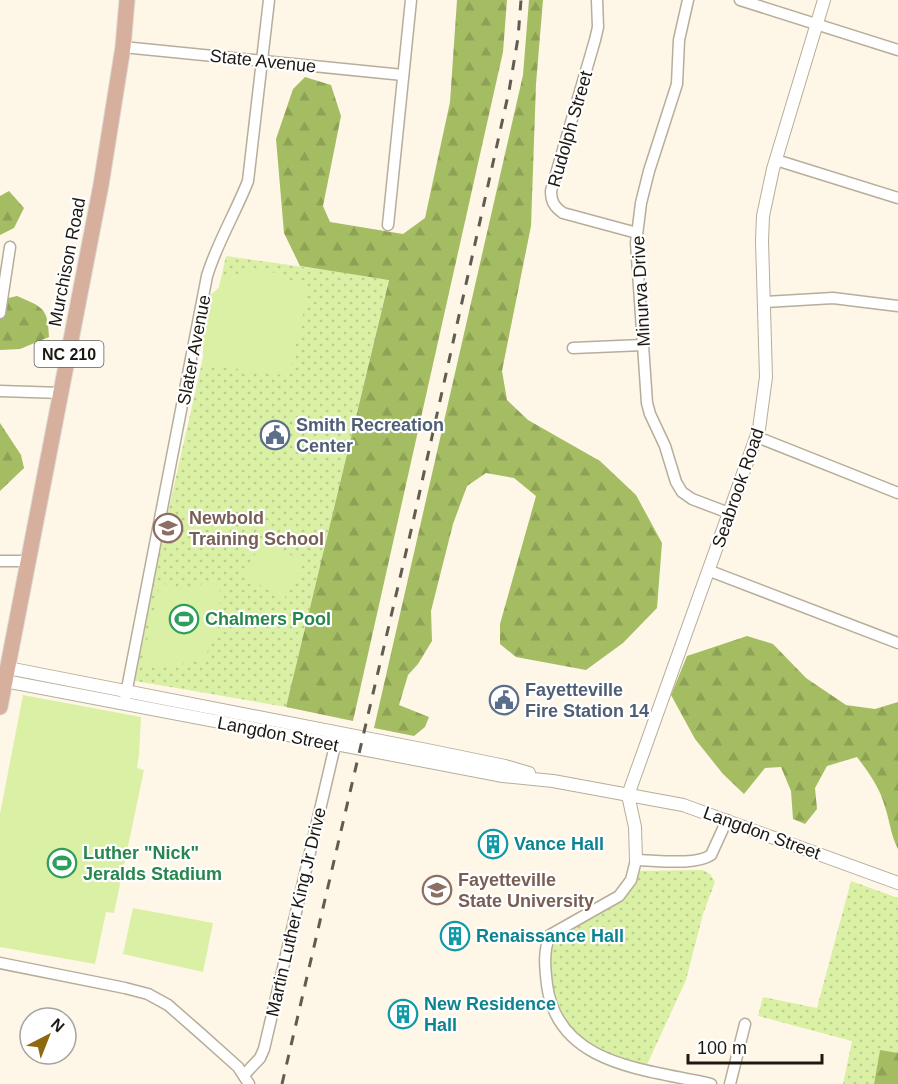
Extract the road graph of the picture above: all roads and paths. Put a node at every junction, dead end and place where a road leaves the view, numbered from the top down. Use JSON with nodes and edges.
{"nodes":[{"id":1,"x":128,"y":0,"type":"edge"},
{"id":2,"x":269,"y":0,"type":"edge"},
{"id":3,"x":411,"y":0,"type":"edge"},
{"id":4,"x":597,"y":0,"type":"edge"},
{"id":5,"x":688,"y":0,"type":"edge"},
{"id":6,"x":740,"y":0,"type":"edge"},
{"id":7,"x":824,"y":0,"type":"edge"},
{"id":8,"x":817,"y":25,"type":"junction"},
{"id":9,"x":123,"y":47,"type":"junction"},
{"id":10,"x":898,"y":50,"type":"edge"},
{"id":11,"x":263,"y":61,"type":"junction"},
{"id":12,"x":403,"y":75,"type":"junction"},
{"id":13,"x":776,"y":160,"type":"junction"},
{"id":14,"x":898,"y":198,"type":"edge"},
{"id":15,"x":388,"y":225,"type":"dead end"},
{"id":16,"x":637,"y":233,"type":"junction"},
{"id":17,"x":10,"y":247,"type":"dead end"},
{"id":18,"x":765,"y":302,"type":"junction"},
{"id":19,"x":898,"y":306,"type":"edge"},
{"id":20,"x":0,"y":313,"type":"edge"},
{"id":21,"x":643,"y":345,"type":"junction"},
{"id":22,"x":573,"y":348,"type":"dead end"},
{"id":23,"x":0,"y":391,"type":"edge"},
{"id":24,"x":62,"y":393,"type":"junction"},
{"id":25,"x":757,"y":437,"type":"junction"},
{"id":26,"x":898,"y":493,"type":"edge"},
{"id":27,"x":729,"y":513,"type":"junction"},
{"id":28,"x":0,"y":561,"type":"edge"},
{"id":29,"x":28,"y":561,"type":"junction"},
{"id":30,"x":710,"y":571,"type":"junction"},
{"id":31,"x":898,"y":643,"type":"edge"},
{"id":32,"x":6,"y":674,"type":"junction"},
{"id":33,"x":127,"y":690,"type":"junction"},
{"id":34,"x":124,"y":704,"type":"junction"},
{"id":35,"x":0,"y":706,"type":"edge"},
{"id":36,"x":336,"y":739,"type":"junction"},
{"id":37,"x":628,"y":795,"type":"junction"},
{"id":38,"x":727,"y":820,"type":"junction"},
{"id":39,"x":636,"y":860,"type":"junction"},
{"id":40,"x":898,"y":882,"type":"edge"},
{"id":41,"x":0,"y":963,"type":"edge"},
{"id":42,"x":745,"y":1024,"type":"dead end"},
{"id":43,"x":246,"y":1079,"type":"edge"},
{"id":44,"x":711,"y":1084,"type":"edge"},
{"id":45,"x":730,"y":1084,"type":"edge"}],
"edges":[{"from":1,"to":9,"type":"main road","name":"Murchison Road","number":"NC 210"},
{"from":2,"to":11,"type":"street","name":"Slater Avenue"},
{"from":3,"to":12,"type":"street"},
{"from":4,"to":16,"type":"street","name":"Rudolph Street"},
{"from":5,"to":16,"type":"street","name":"Minurva Drive"},
{"from":6,"to":8,"type":"street"},
{"from":7,"to":8,"type":"street","name":"Seabrook Road"},
{"from":8,"to":10,"type":"street"},
{"from":8,"to":13,"type":"street","name":"Seabrook Road"},
{"from":9,"to":11,"type":"street","name":"State Avenue"},
{"from":9,"to":24,"type":"main road","name":"Murchison Road","number":"NC 210"},
{"from":11,"to":12,"type":"street","name":"State Avenue"},
{"from":11,"to":33,"type":"street","name":"Slater Avenue"},
{"from":12,"to":15,"type":"street"},
{"from":13,"to":14,"type":"street"},
{"from":13,"to":18,"type":"street","name":"Seabrook Road"},
{"from":16,"to":21,"type":"street","name":"Minurva Drive"},
{"from":17,"to":20,"type":"street"},
{"from":18,"to":19,"type":"street"},
{"from":18,"to":25,"type":"street","name":"Seabrook Road"},
{"from":21,"to":22,"type":"street"},
{"from":21,"to":27,"type":"street","name":"Minurva Drive"},
{"from":23,"to":24,"type":"street"},
{"from":24,"to":29,"type":"main road","name":"Murchison Road","number":"NC 210"},
{"from":25,"to":26,"type":"street"},
{"from":25,"to":27,"type":"street","name":"Seabrook Road"},
{"from":27,"to":30,"type":"street","name":"Seabrook Road"},
{"from":28,"to":29,"type":"street"},
{"from":29,"to":32,"type":"main road","name":"Murchison Road","number":"NC 210"},
{"from":30,"to":31,"type":"street"},
{"from":30,"to":37,"type":"street","name":"Seabrook Road"},
{"from":32,"to":33,"type":"street","name":"Langdon Street"},
{"from":32,"to":34,"type":"street","name":"Langdon Street"},
{"from":32,"to":35,"type":"main road","name":"Murchison Road","number":"NC 210"},
{"from":33,"to":34,"type":"street","name":"Slater Avenue"},
{"from":33,"to":36,"type":"street","name":"Langdon Street"},
{"from":34,"to":36,"type":"street","name":"Langdon Street"},
{"from":36,"to":37,"type":"street","name":"Langdon Street"},
{"from":36,"to":43,"type":"street","name":"Martin Luther King Jr Drive"},
{"from":37,"to":38,"type":"street","name":"Langdon Street"},
{"from":37,"to":39,"type":"street"},
{"from":38,"to":39,"type":"street"},
{"from":38,"to":40,"type":"street","name":"Langdon Street"},
{"from":39,"to":44,"type":"street"},
{"from":41,"to":43,"type":"street"},
{"from":42,"to":45,"type":"street"}]}
